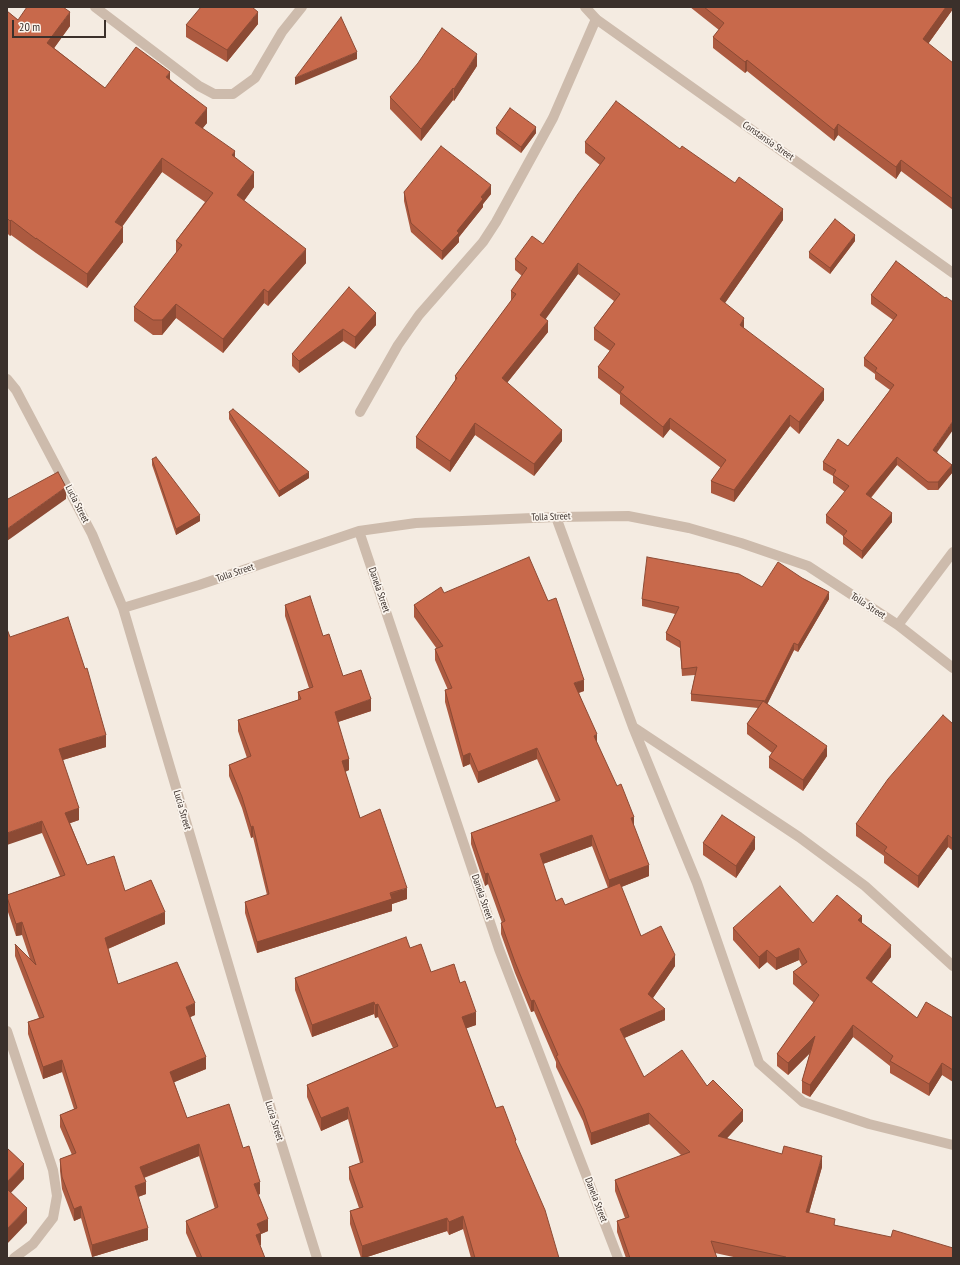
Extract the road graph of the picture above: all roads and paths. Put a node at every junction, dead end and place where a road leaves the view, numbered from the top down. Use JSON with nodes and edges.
{"nodes":[{"id":1,"x":95,"y":7,"type":"edge"},
{"id":2,"x":302,"y":7,"type":"edge"},
{"id":3,"x":585,"y":7,"type":"edge"},
{"id":4,"x":596,"y":19,"type":"junction"},
{"id":5,"x":953,"y":273,"type":"edge"},
{"id":6,"x":7,"y":379,"type":"edge"},
{"id":7,"x":360,"y":412,"type":"dead end"},
{"id":8,"x":556,"y":516,"type":"junction"},
{"id":9,"x":359,"y":531,"type":"junction"},
{"id":10,"x":953,"y":552,"type":"edge"},
{"id":11,"x":123,"y":608,"type":"junction"},
{"id":12,"x":898,"y":625,"type":"junction"},
{"id":13,"x":953,"y":668,"type":"edge"},
{"id":14,"x":633,"y":727,"type":"junction"},
{"id":15,"x":953,"y":966,"type":"edge"},
{"id":16,"x":7,"y":1031,"type":"edge"},
{"id":17,"x":953,"y":1145,"type":"edge"},
{"id":18,"x":14,"y":1258,"type":"edge"},
{"id":19,"x":317,"y":1258,"type":"edge"},
{"id":20,"x":618,"y":1258,"type":"edge"}],
"edges":[{"from":1,"to":2,"type":"street"},
{"from":3,"to":4,"type":"street","name":"Constansia Street"},
{"from":4,"to":5,"type":"street","name":"Constansia Street"},
{"from":4,"to":7,"type":"street"},
{"from":6,"to":11,"type":"street","name":"Lucia Street"},
{"from":8,"to":9,"type":"street","name":"Tolla Street"},
{"from":8,"to":12,"type":"street","name":"Tolla Street"},
{"from":8,"to":14,"type":"street"},
{"from":9,"to":11,"type":"street","name":"Tolla Street"},
{"from":9,"to":20,"type":"street","name":"Danela Street"},
{"from":10,"to":12,"type":"street"},
{"from":11,"to":19,"type":"street","name":"Lucia Street"},
{"from":12,"to":13,"type":"street","name":"Tolla Street"},
{"from":14,"to":15,"type":"street"},
{"from":14,"to":17,"type":"street"},
{"from":16,"to":18,"type":"street"}]}
